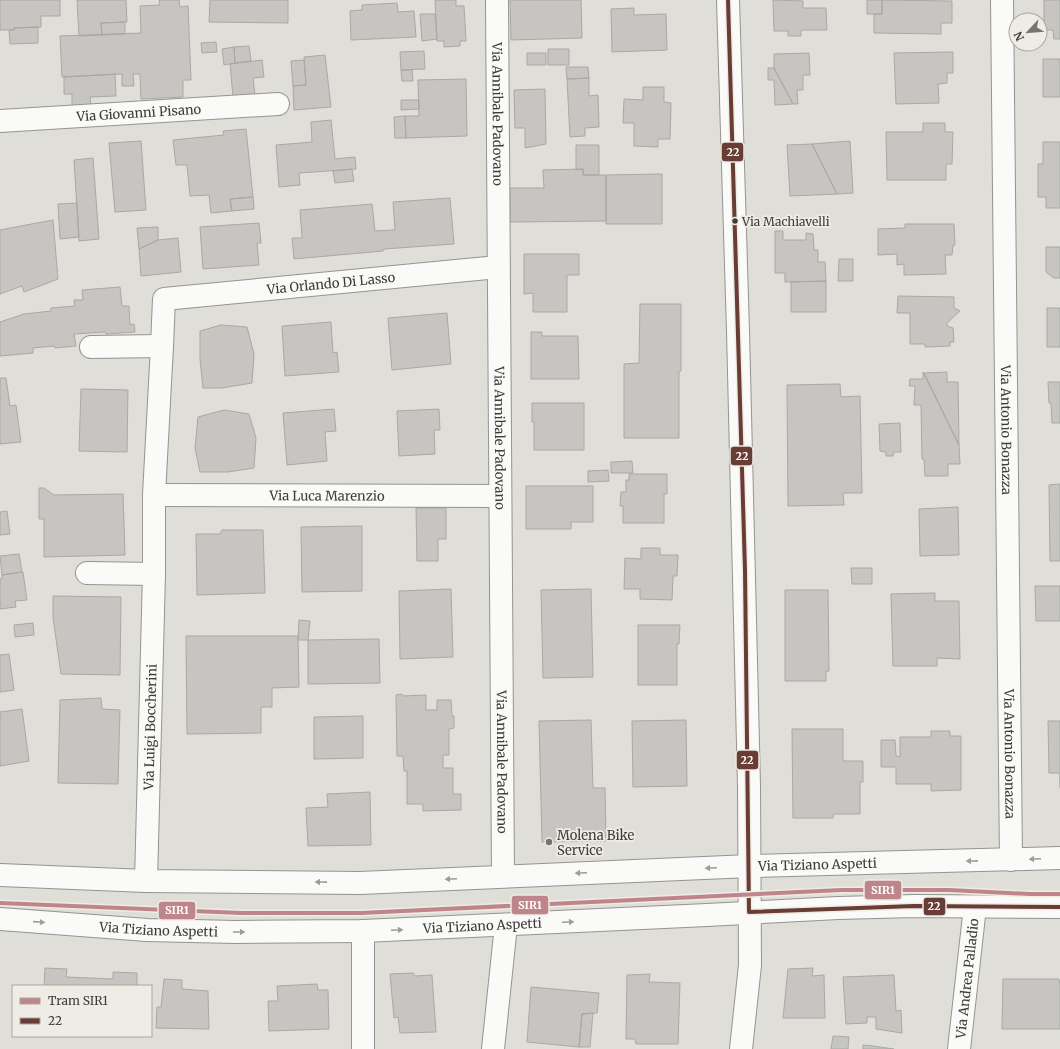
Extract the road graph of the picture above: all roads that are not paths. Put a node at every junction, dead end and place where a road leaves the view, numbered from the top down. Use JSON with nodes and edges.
{"nodes":[{"id":1,"x":497,"y":0,"type":"edge"},
{"id":2,"x":728,"y":0,"type":"edge"},
{"id":3,"x":1002,"y":0,"type":"edge"},
{"id":4,"x":278,"y":104,"type":"dead end"},
{"id":5,"x":0,"y":121,"type":"edge"},
{"id":6,"x":498,"y":267,"type":"junction"},
{"id":7,"x":164,"y":298,"type":"joint"},
{"id":8,"x":162,"y":346,"type":"junction"},
{"id":9,"x":91,"y":347,"type":"dead end"},
{"id":10,"x":154,"y":494,"type":"junction"},
{"id":11,"x":500,"y":496,"type":"junction"},
{"id":12,"x":87,"y":573,"type":"dead end"},
{"id":13,"x":154,"y":574,"type":"junction"},
{"id":14,"x":1060,"y":858,"type":"edge"},
{"id":15,"x":1010,"y":860,"type":"junction"},
{"id":16,"x":750,"y":866,"type":"junction"},
{"id":17,"x":0,"y":875,"type":"edge"},
{"id":18,"x":503,"y":876,"type":"junction"},
{"id":19,"x":146,"y":881,"type":"junction"},
{"id":20,"x":974,"y":907,"type":"junction"},
{"id":21,"x":1060,"y":907,"type":"edge"},
{"id":22,"x":750,"y":912,"type":"junction"},
{"id":23,"x":0,"y":919,"type":"edge"},
{"id":24,"x":506,"y":924,"type":"junction"},
{"id":25,"x":363,"y":931,"type":"junction"},
{"id":26,"x":363,"y":1049,"type":"edge"},
{"id":27,"x":493,"y":1049,"type":"edge"},
{"id":28,"x":741,"y":1049,"type":"edge"},
{"id":29,"x":959,"y":1049,"type":"edge"}],
"edges":[{"from":1,"to":6,"type":"street","name":"Via Annibale Padovano"},
{"from":2,"to":16,"type":"street"},
{"from":3,"to":15,"type":"street","name":"Via Antonio Bonazza"},
{"from":4,"to":5,"type":"street","name":"Via Giovanni Pisano"},
{"from":6,"to":7,"type":"street","name":"Via Orlando Di Lasso"},
{"from":6,"to":11,"type":"street","name":"Via Annibale Padovano"},
{"from":7,"to":8,"type":"street","name":"Via Luigi Boccherini"},
{"from":8,"to":9,"type":"street"},
{"from":8,"to":10,"type":"street","name":"Via Luigi Boccherini"},
{"from":10,"to":11,"type":"street","name":"Via Luca Marenzio"},
{"from":10,"to":13,"type":"street","name":"Via Luigi Boccherini"},
{"from":11,"to":18,"type":"street","name":"Via Annibale Padovano"},
{"from":12,"to":13,"type":"street"},
{"from":13,"to":19,"type":"street","name":"Via Luigi Boccherini"},
{"from":14,"to":15,"type":"street","name":"Via Tiziano Aspetti","one_way":true},
{"from":15,"to":16,"type":"street","name":"Via Tiziano Aspetti","one_way":true},
{"from":16,"to":18,"type":"street","name":"Via Tiziano Aspetti","one_way":true},
{"from":16,"to":22,"type":"street"},
{"from":17,"to":19,"type":"street","name":"Via Tiziano Aspetti"},
{"from":18,"to":19,"type":"street","name":"Via Tiziano Aspetti","one_way":true},
{"from":20,"to":21,"type":"street","name":"Via Tiziano Aspetti"},
{"from":20,"to":22,"type":"street","name":"Via Tiziano Aspetti"},
{"from":20,"to":29,"type":"street","name":"Via Andrea Palladio"},
{"from":24,"to":22,"type":"street","name":"Via Tiziano Aspetti","one_way":true},
{"from":22,"to":28,"type":"street"},
{"from":23,"to":25,"type":"street","name":"Via Tiziano Aspetti","one_way":true},
{"from":25,"to":24,"type":"street","name":"Via Tiziano Aspetti","one_way":true},
{"from":24,"to":27,"type":"street"},
{"from":25,"to":26,"type":"street"}]}
